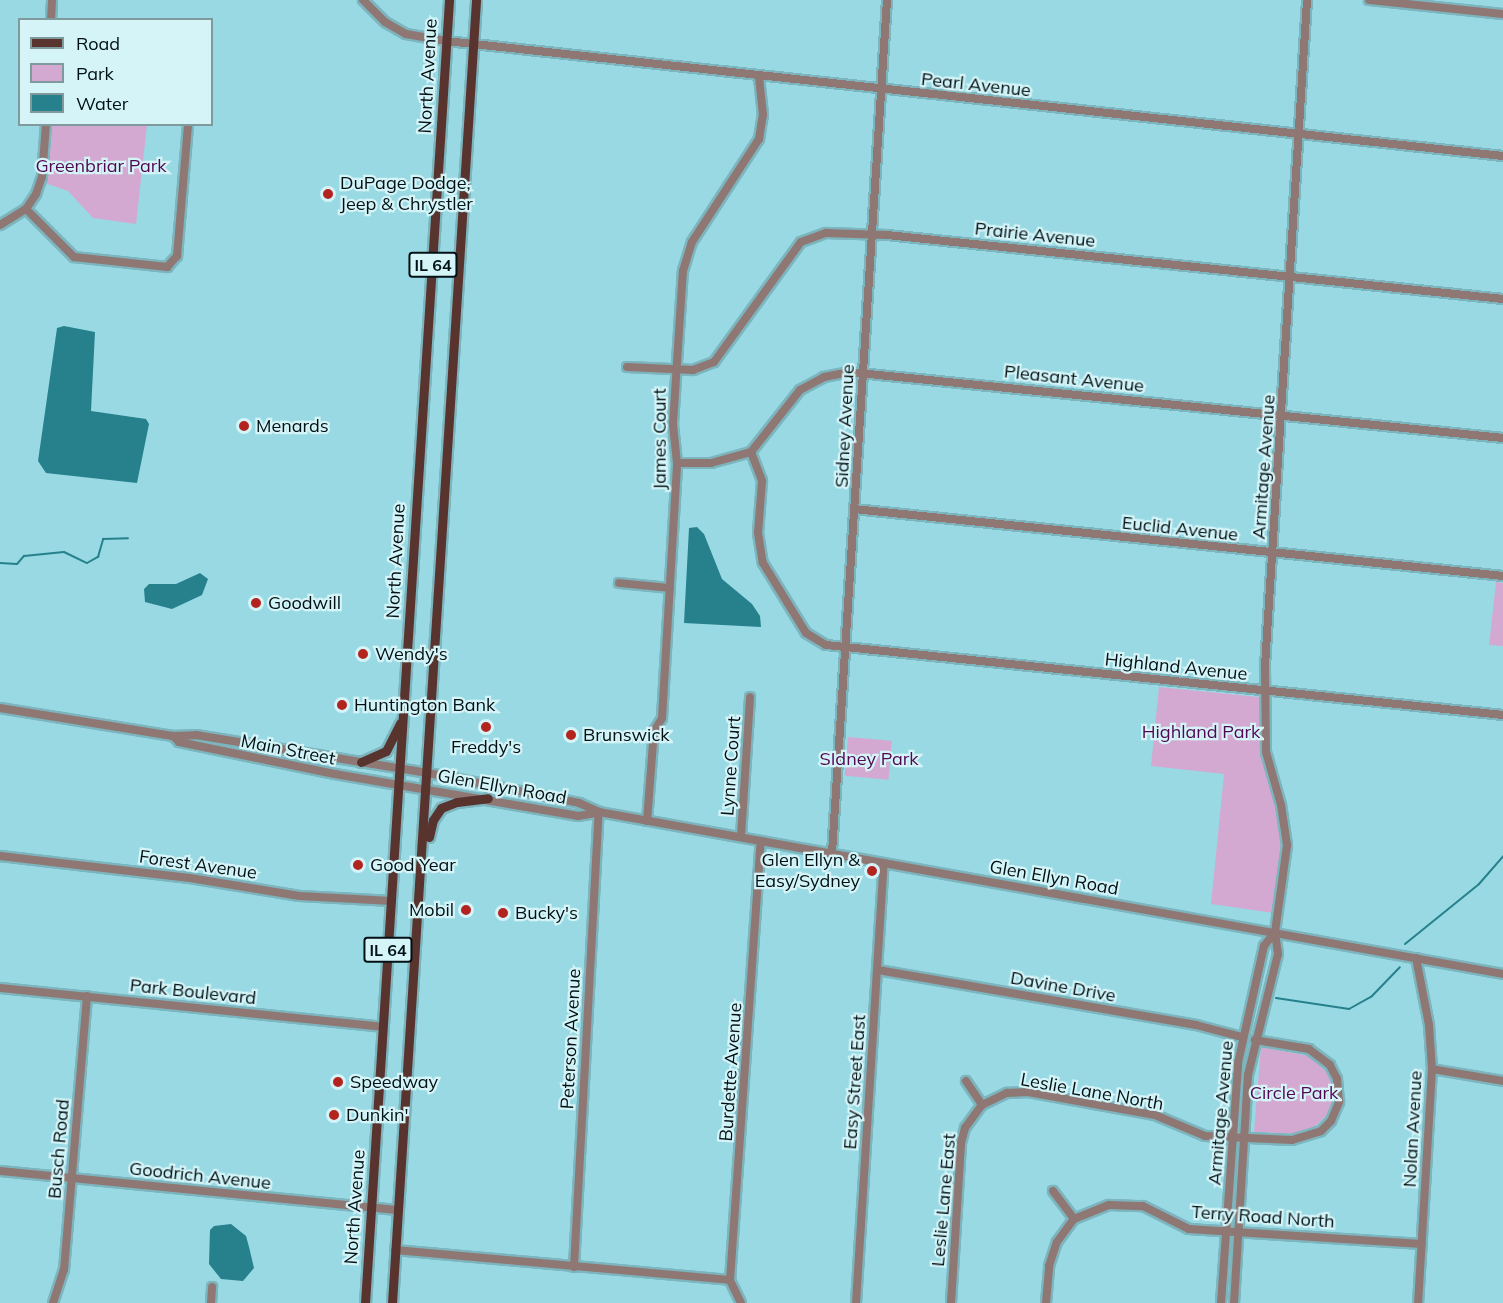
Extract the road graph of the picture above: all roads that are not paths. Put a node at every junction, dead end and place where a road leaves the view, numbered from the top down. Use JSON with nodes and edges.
{"nodes":[{"id":1,"x":52,"y":0,"type":"edge"},
{"id":2,"x":363,"y":0,"type":"edge"},
{"id":3,"x":449,"y":0,"type":"edge"},
{"id":4,"x":476,"y":0,"type":"edge"},
{"id":5,"x":887,"y":0,"type":"edge"},
{"id":6,"x":1308,"y":0,"type":"edge"},
{"id":7,"x":1369,"y":0,"type":"edge"},
{"id":8,"x":1503,"y":14,"type":"edge"},
{"id":9,"x":51,"y":18,"type":"edge"},
{"id":10,"x":446,"y":42,"type":"junction"},
{"id":11,"x":473,"y":44,"type":"junction"},
{"id":12,"x":759,"y":76,"type":"junction"},
{"id":13,"x":882,"y":91,"type":"junction"},
{"id":14,"x":46,"y":126,"type":"edge"},
{"id":15,"x":188,"y":126,"type":"edge"},
{"id":16,"x":1299,"y":135,"type":"junction"},
{"id":17,"x":1503,"y":156,"type":"edge"},
{"id":18,"x":26,"y":210,"type":"junction"},
{"id":19,"x":0,"y":225,"type":"edge"},
{"id":20,"x":870,"y":234,"type":"junction"},
{"id":21,"x":1290,"y":279,"type":"junction"},
{"id":22,"x":1503,"y":299,"type":"edge"},
{"id":23,"x":627,"y":367,"type":"dead end"},
{"id":24,"x":676,"y":370,"type":"junction"},
{"id":25,"x":863,"y":374,"type":"junction"},
{"id":26,"x":1282,"y":416,"type":"junction"},
{"id":27,"x":1503,"y":438,"type":"edge"},
{"id":28,"x":751,"y":452,"type":"junction"},
{"id":29,"x":676,"y":463,"type":"junction"},
{"id":30,"x":854,"y":509,"type":"junction"},
{"id":31,"x":1274,"y":553,"type":"junction"},
{"id":32,"x":1503,"y":576,"type":"edge"},
{"id":33,"x":619,"y":583,"type":"dead end"},
{"id":34,"x":670,"y":588,"type":"junction"},
{"id":35,"x":847,"y":648,"type":"junction"},
{"id":36,"x":1265,"y":691,"type":"junction"},
{"id":37,"x":405,"y":697,"type":"junction"},
{"id":38,"x":750,"y":697,"type":"dead end"},
{"id":39,"x":0,"y":708,"type":"edge"},
{"id":40,"x":1503,"y":715,"type":"edge"},
{"id":41,"x":172,"y":736,"type":"junction"},
{"id":42,"x":361,"y":762,"type":"junction"},
{"id":43,"x":401,"y":769,"type":"junction"},
{"id":44,"x":428,"y":773,"type":"junction"},
{"id":45,"x":400,"y":785,"type":"junction"},
{"id":46,"x":427,"y":788,"type":"junction"},
{"id":47,"x":488,"y":798,"type":"junction"},
{"id":48,"x":599,"y":812,"type":"junction"},
{"id":49,"x":648,"y":821,"type":"junction"},
{"id":50,"x":741,"y":837,"type":"junction"},
{"id":51,"x":761,"y":841,"type":"junction"},
{"id":52,"x":832,"y":853,"type":"junction"},
{"id":53,"x":0,"y":856,"type":"edge"},
{"id":54,"x":884,"y":863,"type":"junction"},
{"id":55,"x":421,"y":886,"type":"junction"},
{"id":56,"x":392,"y":901,"type":"junction"},
{"id":57,"x":1275,"y":932,"type":"junction"},
{"id":58,"x":1416,"y":958,"type":"junction"},
{"id":59,"x":878,"y":970,"type":"junction"},
{"id":60,"x":1503,"y":974,"type":"edge"},
{"id":61,"x":0,"y":988,"type":"edge"},
{"id":62,"x":87,"y":996,"type":"junction"},
{"id":63,"x":383,"y":1027,"type":"junction"},
{"id":64,"x":1242,"y":1037,"type":"junction"},
{"id":65,"x":1255,"y":1040,"type":"junction"},
{"id":66,"x":1432,"y":1069,"type":"junction"},
{"id":67,"x":966,"y":1081,"type":"dead end"},
{"id":68,"x":1503,"y":1081,"type":"edge"},
{"id":69,"x":982,"y":1105,"type":"junction"},
{"id":70,"x":1232,"y":1138,"type":"junction"},
{"id":71,"x":1244,"y":1139,"type":"junction"},
{"id":72,"x":0,"y":1171,"type":"edge"},
{"id":73,"x":71,"y":1179,"type":"junction"},
{"id":74,"x":1053,"y":1191,"type":"dead end"},
{"id":75,"x":372,"y":1208,"type":"junction"},
{"id":76,"x":398,"y":1210,"type":"junction"},
{"id":77,"x":1074,"y":1219,"type":"junction"},
{"id":78,"x":1226,"y":1230,"type":"junction"},
{"id":79,"x":1239,"y":1232,"type":"junction"},
{"id":80,"x":1422,"y":1244,"type":"junction"},
{"id":81,"x":395,"y":1250,"type":"junction"},
{"id":82,"x":574,"y":1268,"type":"junction"},
{"id":83,"x":730,"y":1280,"type":"junction"},
{"id":84,"x":212,"y":1287,"type":"dead end"},
{"id":85,"x":53,"y":1303,"type":"edge"},
{"id":86,"x":211,"y":1303,"type":"edge"},
{"id":87,"x":364,"y":1303,"type":"edge"},
{"id":88,"x":392,"y":1303,"type":"edge"},
{"id":89,"x":741,"y":1303,"type":"edge"},
{"id":90,"x":856,"y":1303,"type":"edge"},
{"id":91,"x":951,"y":1303,"type":"edge"},
{"id":92,"x":1046,"y":1303,"type":"edge"},
{"id":93,"x":1221,"y":1303,"type":"edge"},
{"id":94,"x":1234,"y":1303,"type":"edge"},
{"id":95,"x":1418,"y":1303,"type":"edge"}],
"edges":[{"from":1,"to":9,"type":"street"},
{"from":2,"to":10,"type":"street","name":"Pearl Avenue"},
{"from":3,"to":10,"type":"main road","name":"North Avenue","number":"IL 64"},
{"from":4,"to":11,"type":"main road","number":"IL 64"},
{"from":5,"to":13,"type":"street","name":"Sidney Avenue"},
{"from":6,"to":16,"type":"street","name":"Armitage Avenue"},
{"from":7,"to":8,"type":"street"},
{"from":10,"to":11,"type":"street","name":"Pearl Avenue"},
{"from":10,"to":37,"type":"main road","name":"North Avenue","number":"IL 64"},
{"from":11,"to":12,"type":"street","name":"Pearl Avenue"},
{"from":11,"to":44,"type":"main road","number":"IL 64"},
{"from":12,"to":13,"type":"street","name":"Pearl Avenue"},
{"from":12,"to":24,"type":"street","name":"James Court"},
{"from":13,"to":16,"type":"street","name":"Pearl Avenue"},
{"from":13,"to":20,"type":"street","name":"Sidney Avenue"},
{"from":14,"to":18,"type":"street"},
{"from":15,"to":18,"type":"street"},
{"from":16,"to":17,"type":"street","name":"Pearl Avenue"},
{"from":16,"to":21,"type":"street","name":"Armitage Avenue"},
{"from":18,"to":19,"type":"street"},
{"from":20,"to":21,"type":"street","name":"Prairie Avenue"},
{"from":20,"to":24,"type":"street","name":"Prairie Avenue"},
{"from":20,"to":25,"type":"street","name":"Sidney Avenue"},
{"from":21,"to":22,"type":"street","name":"Prairie Avenue"},
{"from":21,"to":26,"type":"street","name":"Armitage Avenue"},
{"from":23,"to":24,"type":"street","name":"Prairie Avenue"},
{"from":24,"to":29,"type":"street","name":"James Court"},
{"from":25,"to":26,"type":"street","name":"Pleasant Avenue"},
{"from":25,"to":28,"type":"street","name":"Pleasant Avenue"},
{"from":25,"to":30,"type":"street","name":"Sidney Avenue"},
{"from":26,"to":27,"type":"street","name":"Pleasant Avenue"},
{"from":26,"to":31,"type":"street","name":"Armitage Avenue"},
{"from":28,"to":29,"type":"street"},
{"from":28,"to":35,"type":"street","name":"Highland Avenue"},
{"from":29,"to":34,"type":"street","name":"James Court"},
{"from":30,"to":31,"type":"street","name":"Euclid Avenue"},
{"from":30,"to":35,"type":"street","name":"Sidney Avenue"},
{"from":31,"to":32,"type":"street","name":"Euclid Avenue"},
{"from":31,"to":36,"type":"street","name":"Armitage Avenue"},
{"from":33,"to":34,"type":"street"},
{"from":34,"to":49,"type":"street","name":"James Court"},
{"from":35,"to":36,"type":"street","name":"Highland Avenue"},
{"from":35,"to":52,"type":"street","name":"Sidney Avenue"},
{"from":36,"to":40,"type":"street","name":"Highland Avenue"},
{"from":36,"to":57,"type":"street","name":"Armitage Avenue"},
{"from":37,"to":42,"type":"main road"},
{"from":37,"to":43,"type":"main road","name":"North Avenue","number":"IL 64"},
{"from":38,"to":50,"type":"street","name":"Lynne Court"},
{"from":39,"to":41,"type":"street","name":"Main Street"},
{"from":41,"to":42,"type":"street","name":"Main Street"},
{"from":41,"to":45,"type":"street","name":"Main Street"},
{"from":42,"to":43,"type":"street","name":"Main Street"},
{"from":43,"to":44,"type":"street","name":"Glen Ellyn Road"},
{"from":43,"to":45,"type":"main road","name":"North Avenue","number":"IL 64"},
{"from":44,"to":46,"type":"main road","number":"IL 64"},
{"from":44,"to":48,"type":"street","name":"Glen Ellyn Road"},
{"from":45,"to":46,"type":"street","name":"Glen Ellyn Road"},
{"from":45,"to":56,"type":"main road","name":"North Avenue","number":"IL 64"},
{"from":46,"to":47,"type":"street","name":"Glen Ellyn Road"},
{"from":46,"to":55,"type":"main road","number":"IL 64"},
{"from":47,"to":48,"type":"street","name":"Glen Ellyn Road"},
{"from":47,"to":55,"type":"main road"},
{"from":48,"to":49,"type":"street","name":"Glen Ellyn Road"},
{"from":48,"to":82,"type":"street","name":"Peterson Avenue"},
{"from":49,"to":50,"type":"street","name":"Glen Ellyn Road"},
{"from":50,"to":51,"type":"street","name":"Glen Ellyn Road"},
{"from":51,"to":52,"type":"street","name":"Glen Ellyn Road"},
{"from":51,"to":83,"type":"street","name":"Burdette Avenue"},
{"from":52,"to":54,"type":"street","name":"Glen Ellyn Road"},
{"from":53,"to":56,"type":"street","name":"Forest Avenue"},
{"from":54,"to":57,"type":"street","name":"Glen Ellyn Road"},
{"from":54,"to":59,"type":"street","name":"Easy Street East"},
{"from":55,"to":76,"type":"main road","number":"IL 64"},
{"from":56,"to":63,"type":"main road","name":"North Avenue","number":"IL 64"},
{"from":57,"to":58,"type":"street","name":"Glen Ellyn Road"},
{"from":57,"to":64,"type":"street","name":"Armitage Avenue"},
{"from":57,"to":65,"type":"street","name":"Armitage Avenue"},
{"from":58,"to":60,"type":"street","name":"Glen Ellyn Road"},
{"from":58,"to":66,"type":"street","name":"Nolan Avenue"},
{"from":59,"to":64,"type":"street","name":"Davine Drive"},
{"from":59,"to":90,"type":"street","name":"Easy Street East"},
{"from":61,"to":62,"type":"street","name":"Park Boulevard"},
{"from":62,"to":63,"type":"street","name":"Park Boulevard"},
{"from":62,"to":73,"type":"street","name":"Busch Road"},
{"from":63,"to":75,"type":"main road","name":"North Avenue","number":"IL 64"},
{"from":64,"to":70,"type":"street","name":"Armitage Avenue"},
{"from":65,"to":71,"type":"street","name":"Armitage Avenue"},
{"from":65,"to":71,"type":"street","name":"Leslie Lane North"},
{"from":66,"to":68,"type":"street"},
{"from":66,"to":80,"type":"street","name":"Nolan Avenue"},
{"from":67,"to":69,"type":"street"},
{"from":69,"to":70,"type":"street","name":"Leslie Lane North"},
{"from":69,"to":91,"type":"street","name":"Leslie Lane East"},
{"from":70,"to":71,"type":"street","name":"Leslie Lane North"},
{"from":70,"to":78,"type":"street","name":"Armitage Avenue"},
{"from":71,"to":79,"type":"street","name":"Armitage Avenue"},
{"from":72,"to":73,"type":"street","name":"Goodrich Avenue"},
{"from":73,"to":75,"type":"street","name":"Goodrich Avenue"},
{"from":73,"to":85,"type":"street","name":"Busch Road"},
{"from":74,"to":77,"type":"street"},
{"from":75,"to":76,"type":"street","name":"Goodrich Avenue"},
{"from":75,"to":87,"type":"main road","name":"North Avenue","number":"IL 64"},
{"from":76,"to":81,"type":"main road","number":"IL 64"},
{"from":77,"to":78,"type":"street","name":"Terry Road North"},
{"from":77,"to":92,"type":"street"},
{"from":78,"to":79,"type":"street","name":"Terry Road North"},
{"from":78,"to":93,"type":"street","name":"Armitage Avenue"},
{"from":79,"to":80,"type":"street","name":"Terry Road North"},
{"from":79,"to":94,"type":"street","name":"Armitage Avenue"},
{"from":80,"to":95,"type":"street","name":"Nolan Avenue"},
{"from":81,"to":82,"type":"street"},
{"from":81,"to":88,"type":"main road","number":"IL 64"},
{"from":82,"to":83,"type":"street"},
{"from":83,"to":89,"type":"street","name":"Burdette Avenue"},
{"from":84,"to":86,"type":"street"}]}
